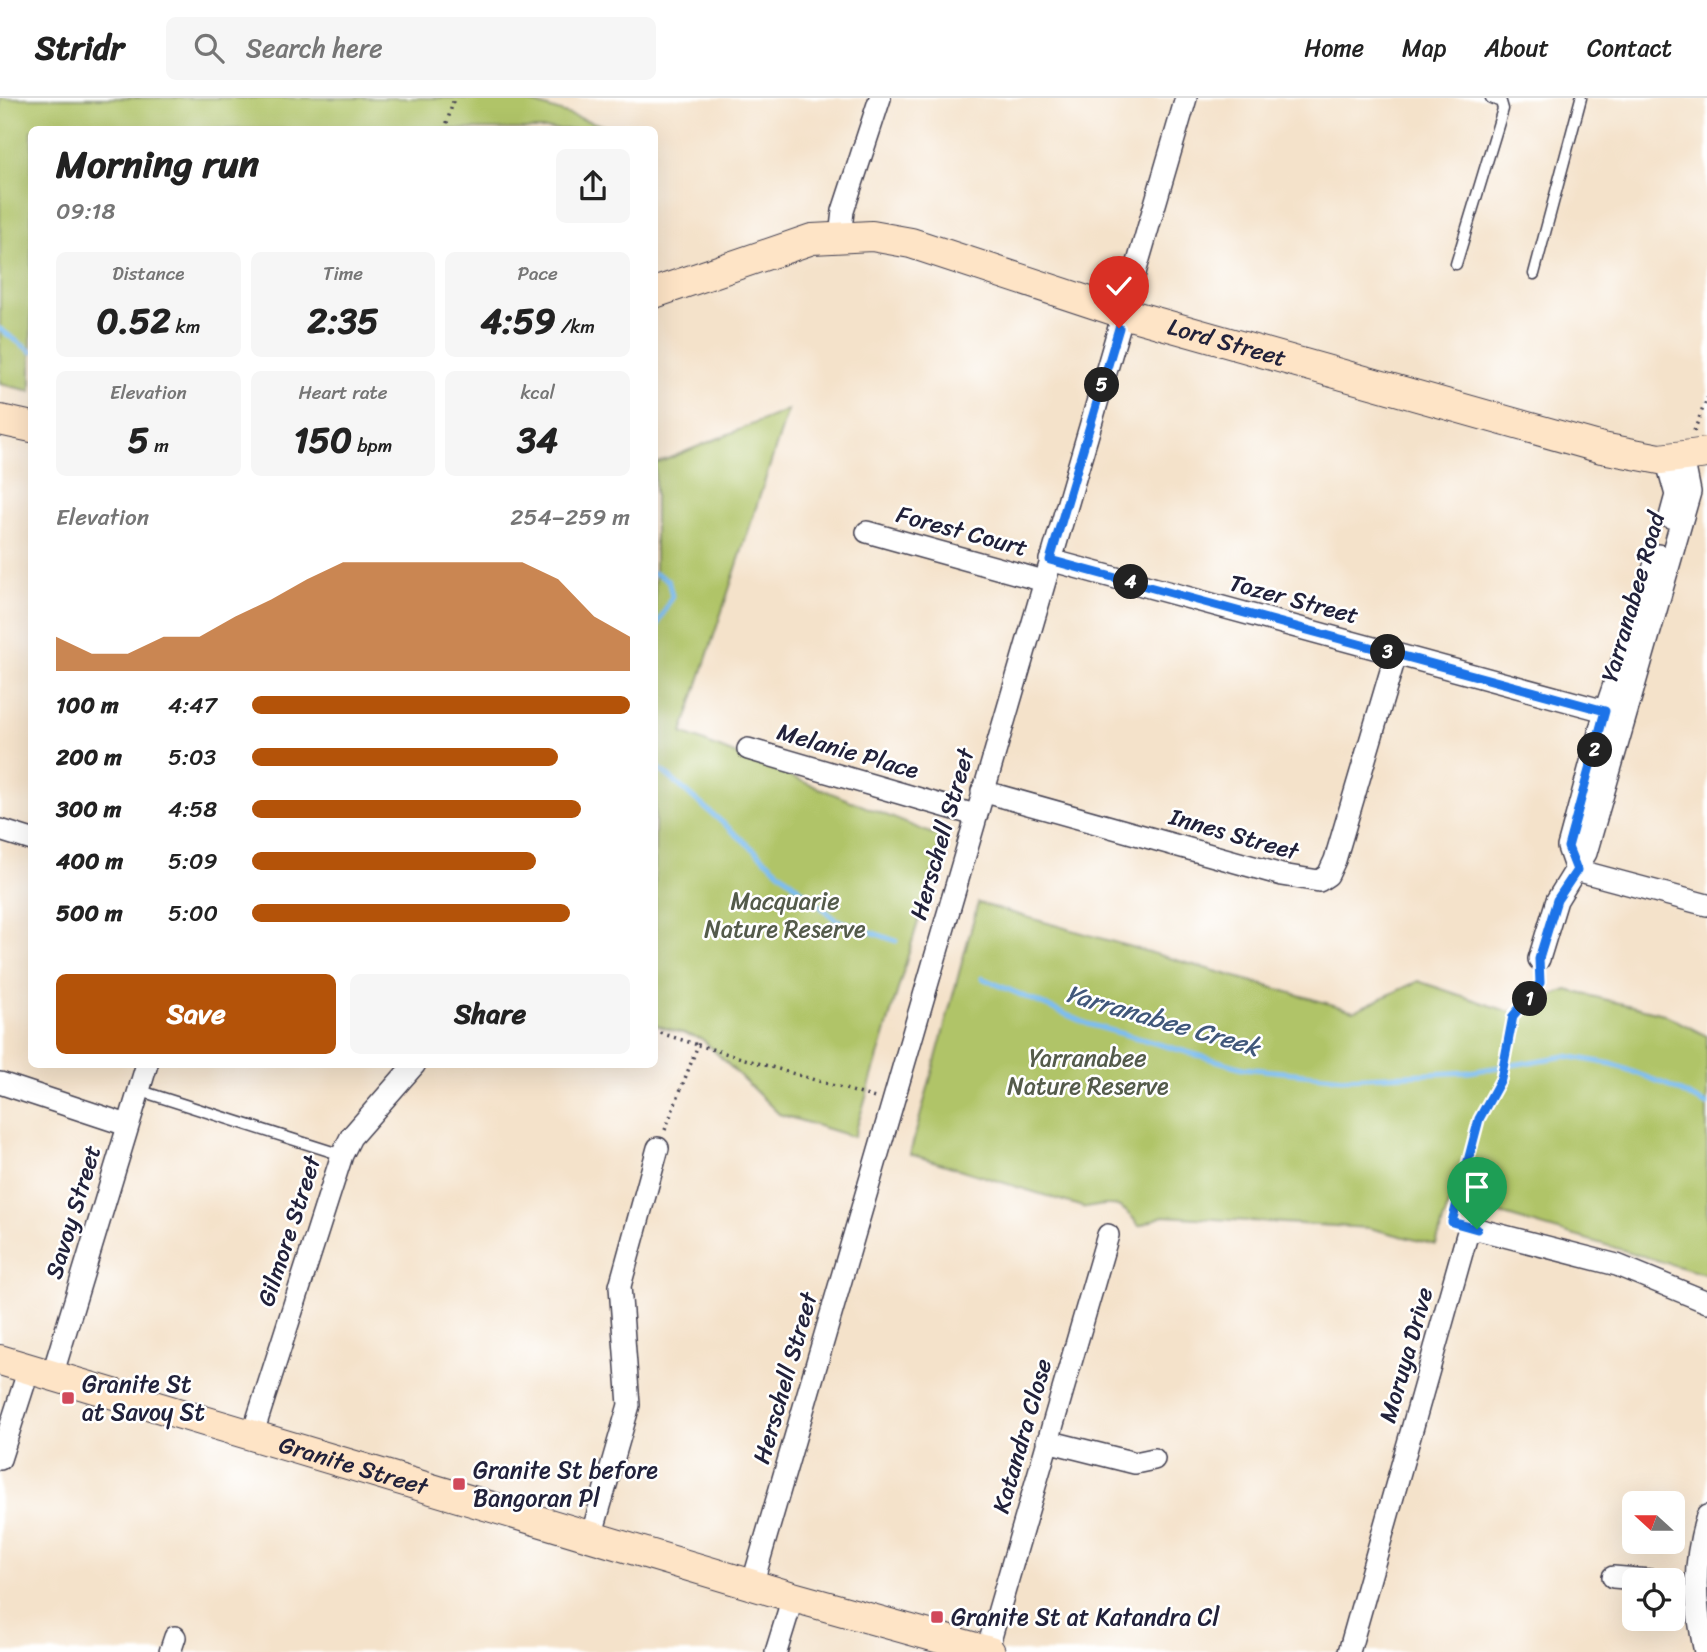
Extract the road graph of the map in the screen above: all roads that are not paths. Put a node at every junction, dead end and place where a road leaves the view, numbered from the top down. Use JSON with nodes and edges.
{"nodes":[{"id":1,"x":880,"y":98,"type":"edge"},
{"id":2,"x":1186,"y":98,"type":"edge"},
{"id":3,"x":1491,"y":98,"type":"edge"},
{"id":4,"x":1581,"y":98,"type":"edge"},
{"id":5,"x":840,"y":237,"type":"junction"},
{"id":6,"x":1456,"y":264,"type":"dead end"},
{"id":7,"x":1534,"y":274,"type":"dead end"},
{"id":8,"x":658,"y":292,"type":"edge"},
{"id":9,"x":1123,"y":313,"type":"junction"},
{"id":10,"x":0,"y":420,"type":"edge"},
{"id":11,"x":28,"y":426,"type":"edge"},
{"id":12,"x":1685,"y":456,"type":"edge"},
{"id":13,"x":867,"y":532,"type":"dead end"},
{"id":14,"x":1050,"y":560,"type":"junction"},
{"id":15,"x":1044,"y":581,"type":"junction"},
{"id":16,"x":1396,"y":654,"type":"junction"},
{"id":17,"x":1605,"y":711,"type":"junction"},
{"id":18,"x":748,"y":749,"type":"dead end"},
{"id":19,"x":982,"y":791,"type":"junction"},
{"id":20,"x":975,"y":815,"type":"junction"},
{"id":21,"x":0,"y":830,"type":"edge"},
{"id":22,"x":28,"y":839,"type":"edge"},
{"id":23,"x":1577,"y":870,"type":"junction"},
{"id":24,"x":1707,"y":905,"type":"edge"},
{"id":25,"x":1539,"y":959,"type":"road end"},
{"id":26,"x":146,"y":1068,"type":"edge"},
{"id":27,"x":412,"y":1068,"type":"edge"},
{"id":28,"x":0,"y":1083,"type":"edge"},
{"id":29,"x":138,"y":1090,"type":"junction"},
{"id":30,"x":127,"y":1125,"type":"junction"},
{"id":31,"x":658,"y":1148,"type":"road end"},
{"id":32,"x":342,"y":1155,"type":"junction"},
{"id":33,"x":1108,"y":1235,"type":"dead end"},
{"id":34,"x":1707,"y":1302,"type":"edge"},
{"id":35,"x":0,"y":1360,"type":"edge"},
{"id":36,"x":40,"y":1373,"type":"junction"},
{"id":37,"x":252,"y":1436,"type":"junction"},
{"id":38,"x":1047,"y":1441,"type":"junction"},
{"id":39,"x":0,"y":1459,"type":"edge"},
{"id":40,"x":1154,"y":1459,"type":"dead end"},
{"id":41,"x":1707,"y":1516,"type":"edge"},
{"id":42,"x":591,"y":1537,"type":"junction"},
{"id":43,"x":1613,"y":1577,"type":"dead end"},
{"id":44,"x":1622,"y":1578,"type":"edge"},
{"id":45,"x":1685,"y":1578,"type":"edge"},
{"id":46,"x":752,"y":1585,"type":"junction"},
{"id":47,"x":1685,"y":1589,"type":"edge"},
{"id":48,"x":793,"y":1597,"type":"junction"},
{"id":49,"x":776,"y":1652,"type":"edge"},
{"id":50,"x":988,"y":1652,"type":"edge"},
{"id":51,"x":1349,"y":1652,"type":"edge"},
{"id":52,"x":1705,"y":1652,"type":"edge"}],
"edges":[{"from":1,"to":5,"type":"street"},
{"from":2,"to":9,"type":"street","name":"Herschell Street"},
{"from":3,"to":6,"type":"lane"},
{"from":4,"to":7,"type":"lane"},
{"from":5,"to":8,"type":"main road","name":"Lord Street"},
{"from":5,"to":9,"type":"main road","name":"Lord Street"},
{"from":9,"to":12,"type":"main road","name":"Lord Street"},
{"from":9,"to":14,"type":"street","name":"Herschell Street"},
{"from":10,"to":11,"type":"main road"},
{"from":12,"to":17,"type":"street","name":"Yarranabee Road"},
{"from":12,"to":23,"type":"street","name":"Yarranabee Road"},
{"from":13,"to":15,"type":"street","name":"Forest Court"},
{"from":14,"to":15,"type":"street","name":"Herschell Street"},
{"from":14,"to":16,"type":"street","name":"Tozer Street"},
{"from":15,"to":19,"type":"street","name":"Herschell Street"},
{"from":16,"to":17,"type":"street","name":"Tozer Street"},
{"from":16,"to":19,"type":"street","name":"Innes Street"},
{"from":17,"to":23,"type":"street","name":"Yarranabee Road"},
{"from":18,"to":20,"type":"street","name":"Melanie Place"},
{"from":19,"to":20,"type":"street","name":"Herschell Street"},
{"from":20,"to":46,"type":"street","name":"Herschell Street"},
{"from":21,"to":22,"type":"street"},
{"from":23,"to":24,"type":"street"},
{"from":23,"to":25,"type":"street","name":"Yarranabee Road"},
{"from":26,"to":29,"type":"street","name":"Savoy Street"},
{"from":27,"to":32,"type":"street","name":"Gilmore Street"},
{"from":28,"to":30,"type":"street"},
{"from":29,"to":30,"type":"street","name":"Savoy Street"},
{"from":29,"to":32,"type":"lane"},
{"from":30,"to":36,"type":"street","name":"Savoy Street"},
{"from":31,"to":42,"type":"street"},
{"from":32,"to":37,"type":"street","name":"Gilmore Street"},
{"from":33,"to":38,"type":"street","name":"Katandra Close"},
{"from":34,"to":51,"type":"street","name":"Moruya Drive"},
{"from":35,"to":36,"type":"main road","name":"Granite Street"},
{"from":36,"to":37,"type":"main road","name":"Granite Street"},
{"from":36,"to":39,"type":"street","name":"Savoy Street"},
{"from":37,"to":42,"type":"main road","name":"Granite Street"},
{"from":38,"to":40,"type":"street"},
{"from":38,"to":50,"type":"street","name":"Katandra Close"},
{"from":41,"to":45,"type":"street"},
{"from":42,"to":46,"type":"main road","name":"Granite Street"},
{"from":43,"to":44,"type":"street"},
{"from":46,"to":48,"type":"main road","name":"Granite Street"},
{"from":47,"to":52,"type":"street"},
{"from":48,"to":49,"type":"street"},
{"from":48,"to":50,"type":"main road","name":"Granite Street"}]}
